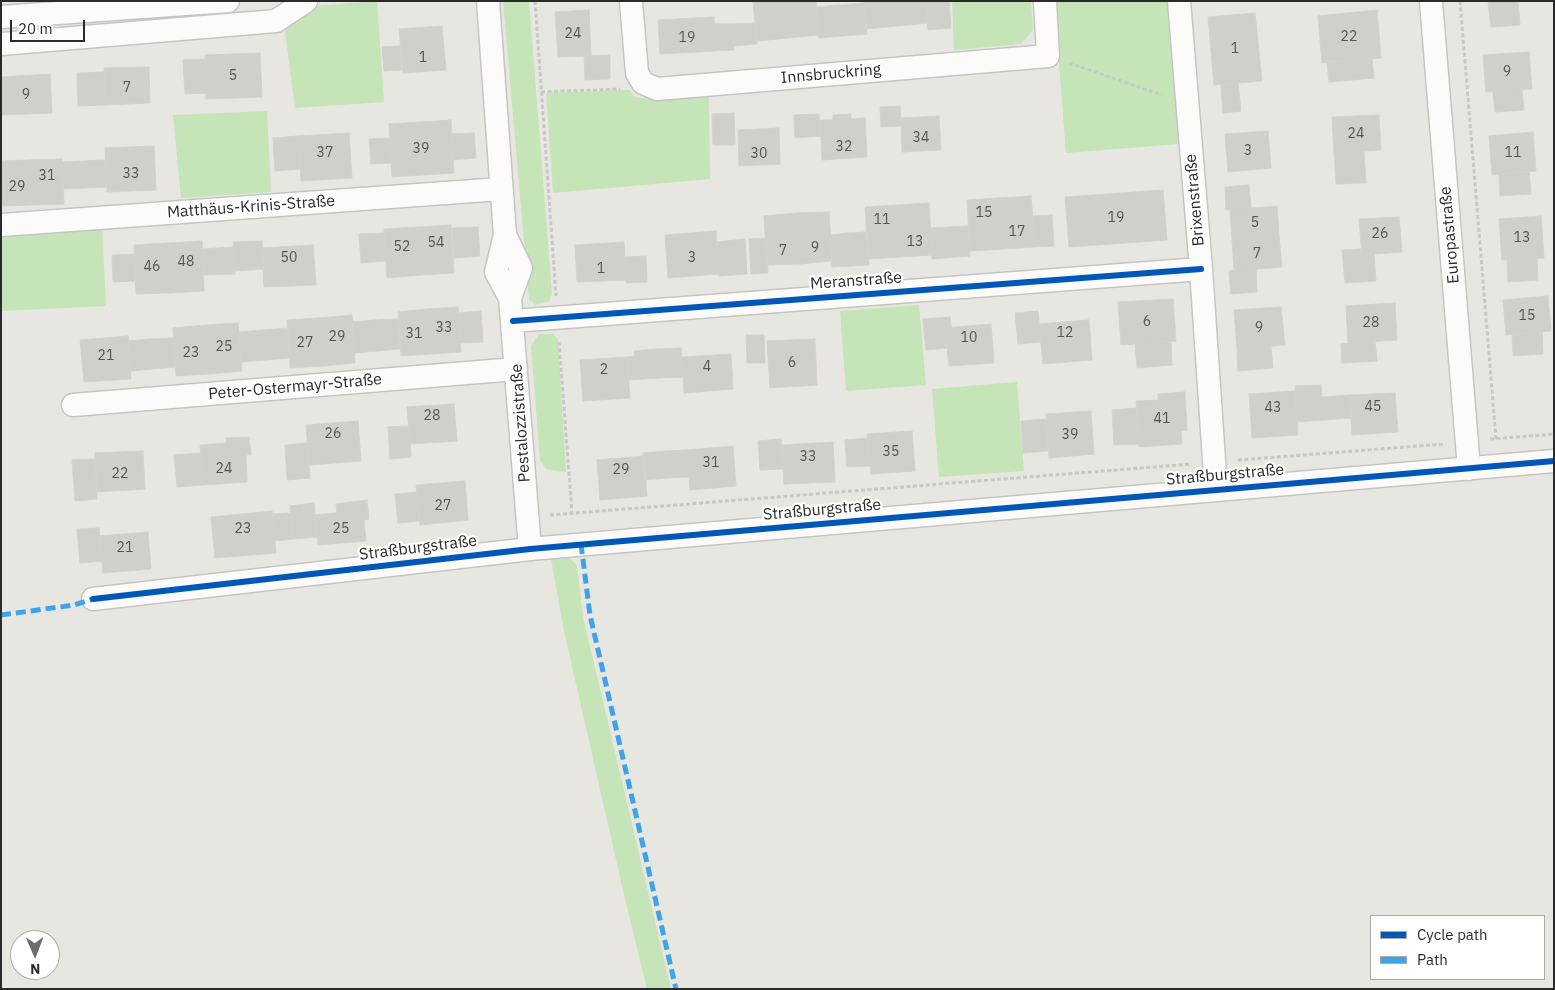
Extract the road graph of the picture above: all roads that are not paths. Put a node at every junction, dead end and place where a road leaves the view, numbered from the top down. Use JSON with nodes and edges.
{"nodes":[{"id":1,"x":228,"y":1,"type":"edge"},
{"id":2,"x":306,"y":1,"type":"edge"},
{"id":3,"x":488,"y":1,"type":"edge"},
{"id":4,"x":631,"y":1,"type":"edge"},
{"id":5,"x":1045,"y":1,"type":"edge"},
{"id":6,"x":1179,"y":1,"type":"edge"},
{"id":7,"x":1431,"y":1,"type":"edge"},
{"id":8,"x":1,"y":17,"type":"edge"},
{"id":9,"x":1,"y":44,"type":"edge"},
{"id":10,"x":501,"y":189,"type":"junction"},
{"id":11,"x":1,"y":225,"type":"edge"},
{"id":12,"x":1201,"y":269,"type":"junction"},
{"id":13,"x":513,"y":321,"type":"junction"},
{"id":14,"x":516,"y":369,"type":"junction"},
{"id":15,"x":73,"y":405,"type":"dead end"},
{"id":16,"x":1554,"y":461,"type":"edge"},
{"id":17,"x":1470,"y":469,"type":"junction"},
{"id":18,"x":1216,"y":489,"type":"junction"},
{"id":19,"x":530,"y":549,"type":"junction"},
{"id":20,"x":93,"y":599,"type":"dead end"}],
"edges":[{"from":1,"to":8,"type":"street"},
{"from":2,"to":9,"type":"street"},
{"from":3,"to":10,"type":"street","name":"Pestalozzistraße"},
{"from":4,"to":5,"type":"street","name":"Innsbruckring"},
{"from":6,"to":12,"type":"street","name":"Brixenstraße"},
{"from":7,"to":17,"type":"street","name":"Europastraße"},
{"from":10,"to":11,"type":"street","name":"Matthäus-Krinis-Straße"},
{"from":10,"to":13,"type":"street","name":"Pestalozzistraße"},
{"from":12,"to":13,"type":"street","name":"Meranstraße"},
{"from":12,"to":18,"type":"street","name":"Brixenstraße"},
{"from":13,"to":14,"type":"street","name":"Pestalozzistraße"},
{"from":14,"to":15,"type":"street","name":"Peter-Ostermayr-Straße"},
{"from":14,"to":19,"type":"street","name":"Pestalozzistraße"},
{"from":16,"to":17,"type":"street","name":"Straßburgstraße"},
{"from":17,"to":18,"type":"street","name":"Straßburgstraße"},
{"from":18,"to":19,"type":"street","name":"Straßburgstraße"},
{"from":19,"to":20,"type":"street","name":"Straßburgstraße"}]}
